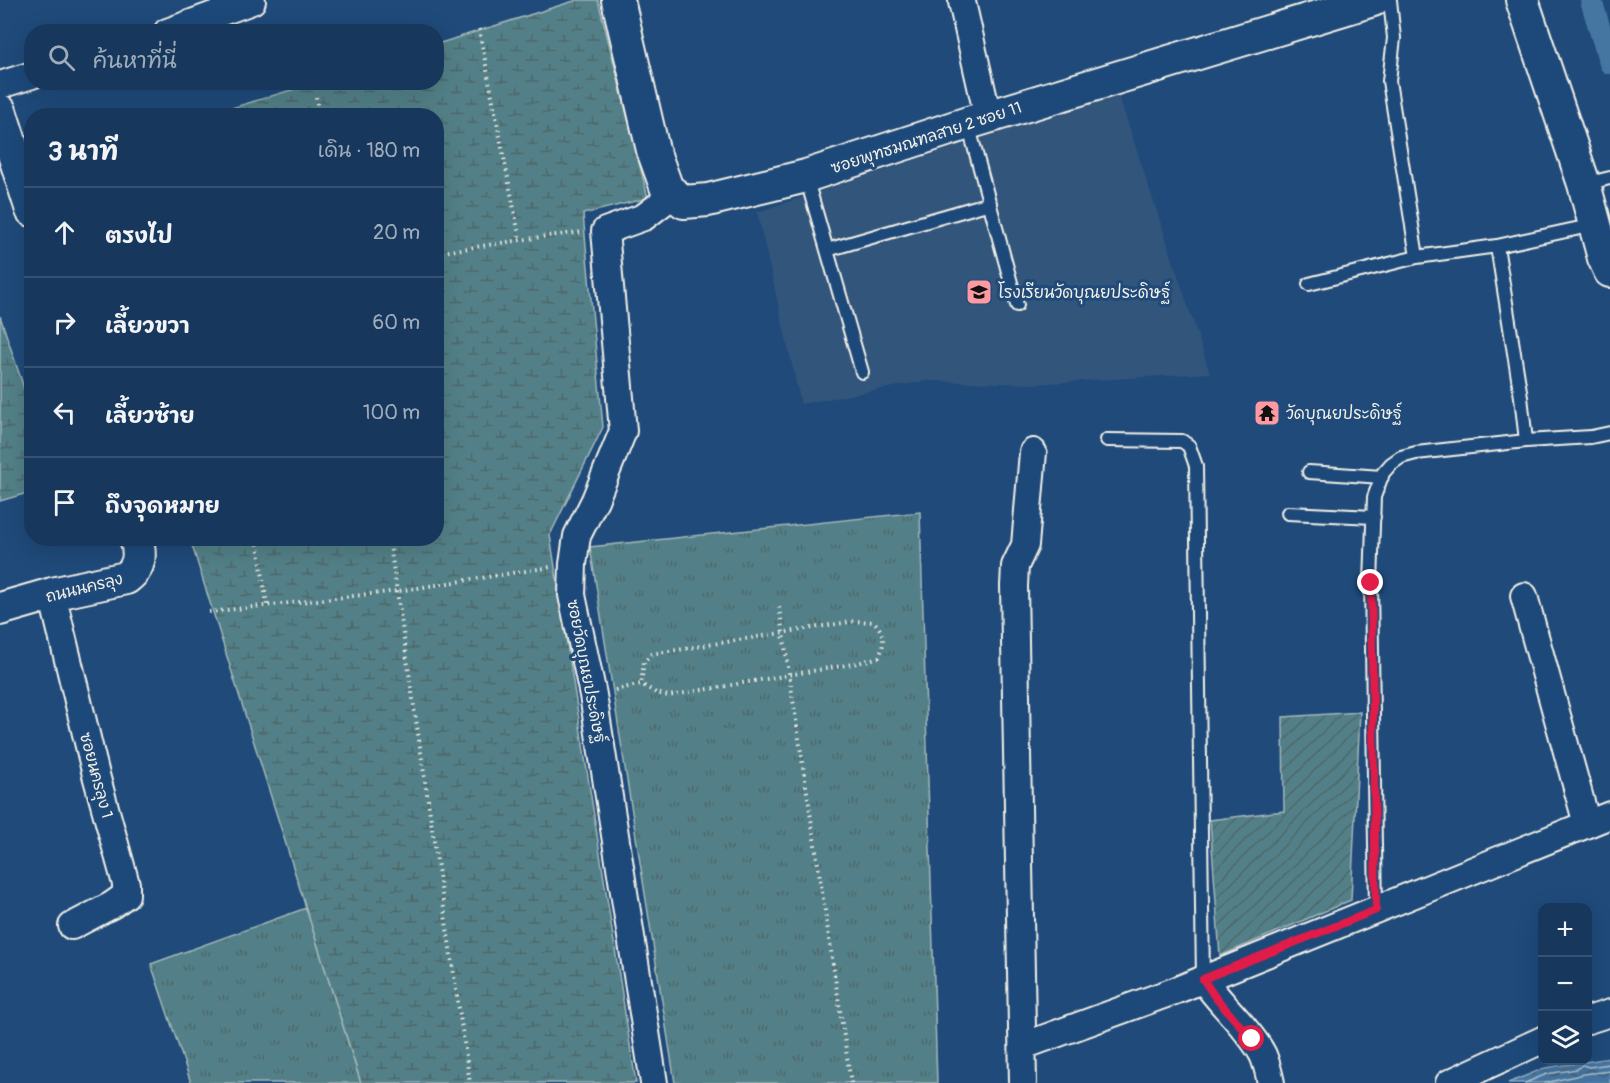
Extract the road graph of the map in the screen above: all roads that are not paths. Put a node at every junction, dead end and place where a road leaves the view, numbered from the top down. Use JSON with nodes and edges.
{"nodes":[{"id":1,"x":618,"y":0,"type":"edge"},
{"id":2,"x":1374,"y":0,"type":"edge"},
{"id":3,"x":1390,"y":0,"type":"edge"},
{"id":4,"x":1522,"y":0,"type":"edge"},
{"id":5,"x":252,"y":1,"type":"edge"},
{"id":6,"x":962,"y":2,"type":"dead end"},
{"id":7,"x":189,"y":24,"type":"edge"},
{"id":8,"x":24,"y":78,"type":"edge"},
{"id":9,"x":0,"y":85,"type":"edge"},
{"id":10,"x":0,"y":111,"type":"edge"},
{"id":11,"x":978,"y":120,"type":"junction"},
{"id":12,"x":806,"y":176,"type":"junction"},
{"id":13,"x":1597,"y":181,"type":"edge"},
{"id":14,"x":24,"y":185,"type":"edge"},
{"id":15,"x":674,"y":194,"type":"junction"},
{"id":16,"x":990,"y":203,"type":"junction"},
{"id":17,"x":1595,"y":225,"type":"junction"},
{"id":18,"x":1497,"y":246,"type":"junction"},
{"id":19,"x":827,"y":250,"type":"junction"},
{"id":20,"x":1417,"y":257,"type":"junction"},
{"id":21,"x":1610,"y":271,"type":"edge"},
{"id":22,"x":1309,"y":284,"type":"dead end"},
{"id":23,"x":1017,"y":305,"type":"dead end"},
{"id":24,"x":862,"y":372,"type":"dead end"},
{"id":25,"x":1610,"y":434,"type":"edge"},
{"id":26,"x":1107,"y":440,"type":"dead end"},
{"id":27,"x":1526,"y":441,"type":"junction"},
{"id":28,"x":1033,"y":452,"type":"dead end"},
{"id":29,"x":1309,"y":472,"type":"dead end"},
{"id":30,"x":1382,"y":477,"type":"junction"},
{"id":31,"x":1288,"y":513,"type":"dead end"},
{"id":32,"x":1374,"y":518,"type":"junction"},
{"id":33,"x":139,"y":546,"type":"edge"},
{"id":34,"x":52,"y":594,"type":"junction"},
{"id":35,"x":1524,"y":596,"type":"dead end"},
{"id":36,"x":0,"y":609,"type":"edge"},
{"id":37,"x":1599,"y":820,"type":"edge"},
{"id":38,"x":1376,"y":910,"type":"junction"},
{"id":39,"x":72,"y":926,"type":"dead end"},
{"id":40,"x":1203,"y":979,"type":"junction"},
{"id":41,"x":1610,"y":1013,"type":"edge"},
{"id":42,"x":1592,"y":1018,"type":"edge"},
{"id":43,"x":1538,"y":1042,"type":"edge"},
{"id":44,"x":1023,"y":1046,"type":"junction"},
{"id":45,"x":654,"y":1083,"type":"edge"},
{"id":46,"x":1023,"y":1083,"type":"edge"},
{"id":47,"x":1271,"y":1083,"type":"edge"},
{"id":48,"x":1449,"y":1083,"type":"edge"}],
"edges":[{"from":1,"to":15,"type":"street"},
{"from":2,"to":11,"type":"street","name":"ซอยพุทธมณฑลสาย 2 ซอย 11"},
{"from":3,"to":20,"type":"lane"},
{"from":4,"to":13,"type":"street"},
{"from":5,"to":7,"type":"street"},
{"from":6,"to":11,"type":"street"},
{"from":8,"to":9,"type":"street"},
{"from":10,"to":14,"type":"street"},
{"from":11,"to":12,"type":"street","name":"ซอยพุทธมณฑลสาย 2 ซอย 11"},
{"from":11,"to":16,"type":"lane"},
{"from":12,"to":15,"type":"street","name":"ซอยพุทธมณฑลสาย 2 ซอย 11"},
{"from":12,"to":19,"type":"lane"},
{"from":13,"to":17,"type":"street"},
{"from":15,"to":45,"type":"street","name":"ซอยวัดบุณยประดิษฐ์"},
{"from":16,"to":19,"type":"lane"},
{"from":16,"to":23,"type":"lane"},
{"from":17,"to":18,"type":"lane"},
{"from":17,"to":21,"type":"street"},
{"from":18,"to":20,"type":"lane"},
{"from":18,"to":27,"type":"lane"},
{"from":19,"to":24,"type":"lane"},
{"from":20,"to":22,"type":"lane"},
{"from":25,"to":27,"type":"lane"},
{"from":26,"to":40,"type":"lane"},
{"from":27,"to":30,"type":"lane"},
{"from":28,"to":44,"type":"street"},
{"from":29,"to":30,"type":"lane"},
{"from":30,"to":32,"type":"lane"},
{"from":31,"to":32,"type":"lane"},
{"from":32,"to":38,"type":"lane"},
{"from":33,"to":34,"type":"street","name":"ถนนนครลุง"},
{"from":34,"to":36,"type":"street","name":"ถนนนครลุง"},
{"from":34,"to":39,"type":"street","name":"ซอยนครลุง 1"},
{"from":35,"to":37,"type":"street"},
{"from":37,"to":38,"type":"street"},
{"from":38,"to":40,"type":"street"},
{"from":40,"to":44,"type":"street"},
{"from":40,"to":47,"type":"street"},
{"from":41,"to":42,"type":"street"},
{"from":43,"to":48,"type":"street"},
{"from":44,"to":46,"type":"street"}]}
